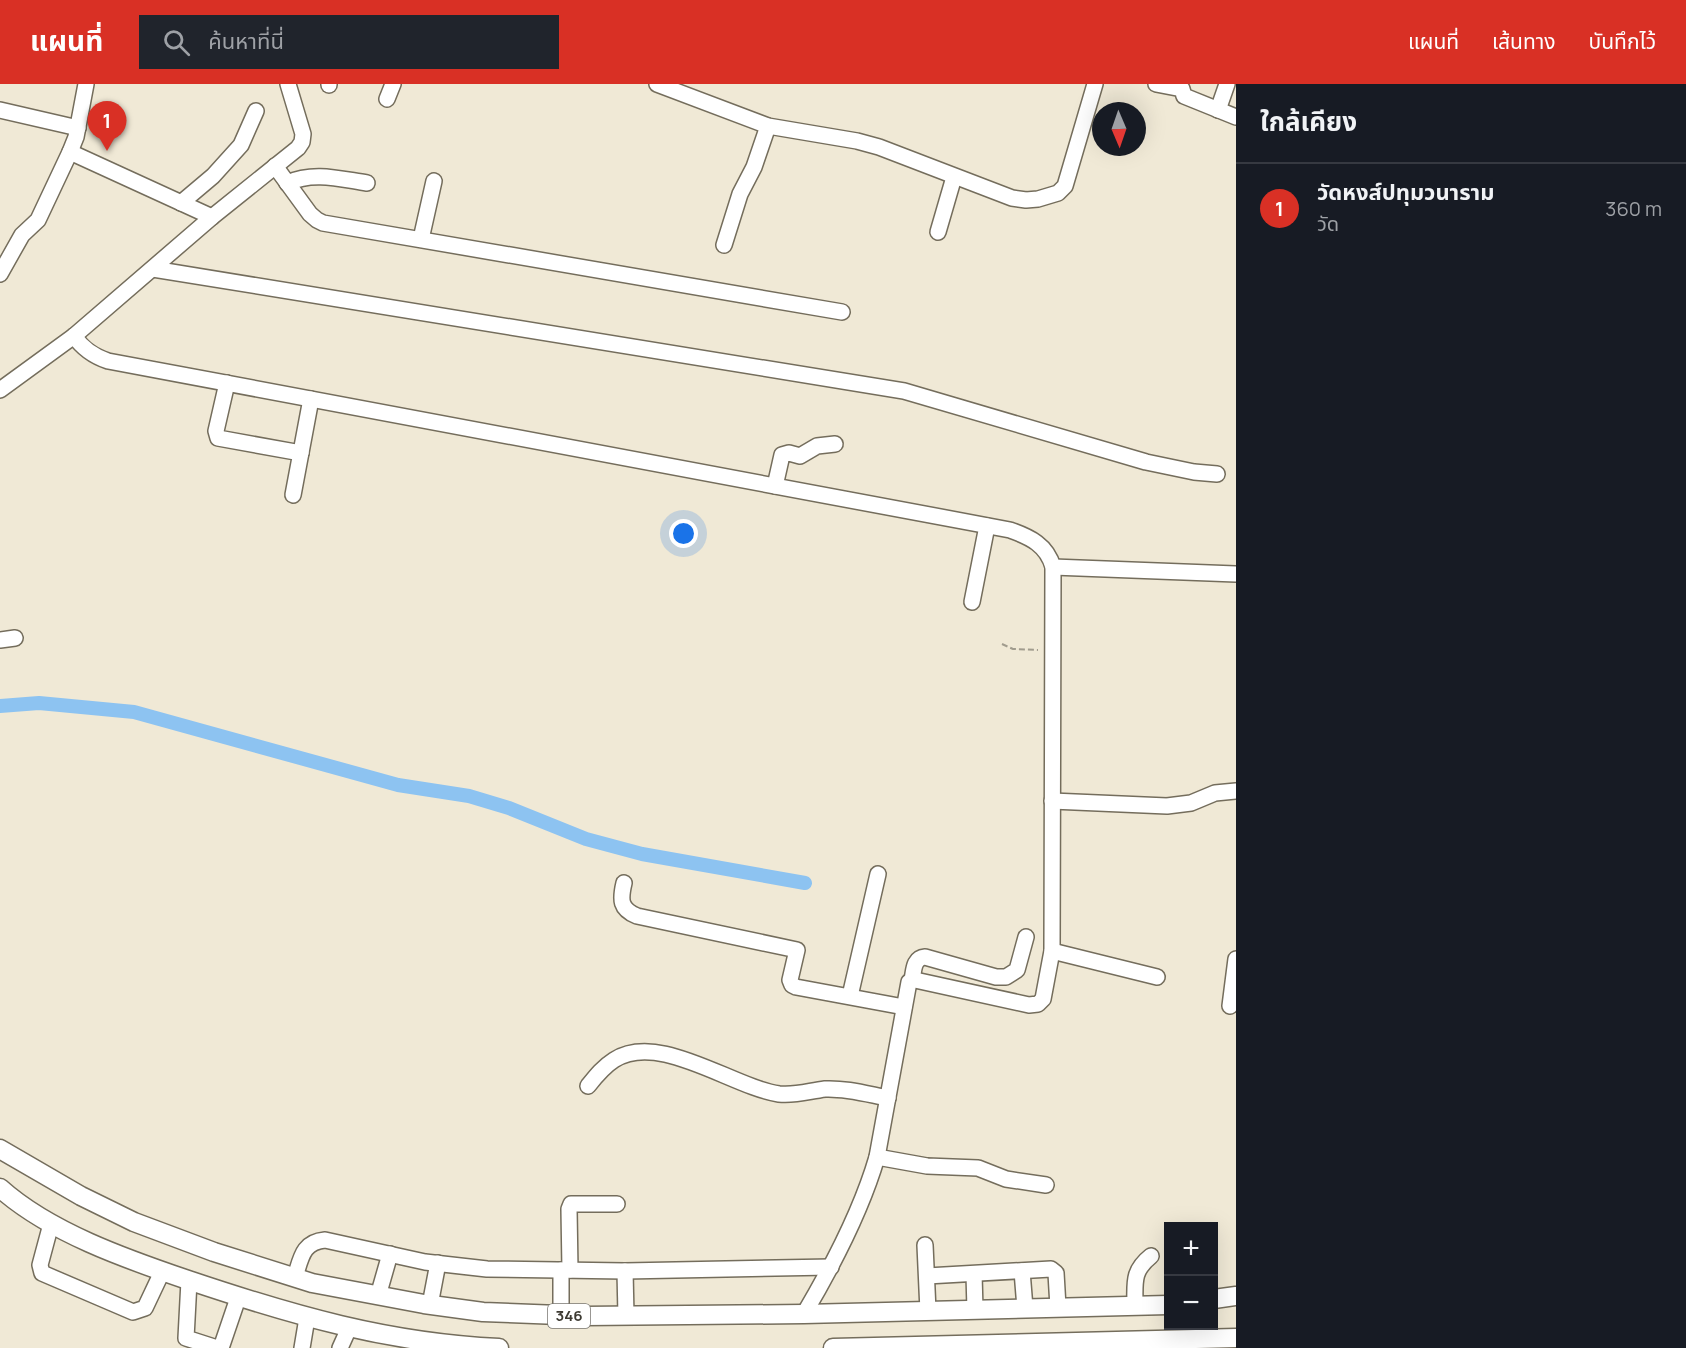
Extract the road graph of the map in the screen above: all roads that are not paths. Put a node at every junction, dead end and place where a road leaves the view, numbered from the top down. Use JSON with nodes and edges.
{"nodes":[{"id":1,"x":86,"y":84,"type":"edge"},
{"id":2,"x":288,"y":84,"type":"edge"},
{"id":3,"x":393,"y":84,"type":"edge"},
{"id":4,"x":657,"y":84,"type":"edge"},
{"id":5,"x":1095,"y":84,"type":"edge"},
{"id":6,"x":1156,"y":84,"type":"edge"},
{"id":7,"x":1227,"y":84,"type":"edge"},
{"id":8,"x":387,"y":99,"type":"dead end"},
{"id":9,"x":0,"y":110,"type":"edge"},
{"id":10,"x":1218,"y":110,"type":"junction"},
{"id":11,"x":256,"y":111,"type":"dead end"},
{"id":12,"x":1236,"y":117,"type":"edge"},
{"id":13,"x":768,"y":126,"type":"junction"},
{"id":14,"x":78,"y":128,"type":"junction"},
{"id":15,"x":70,"y":152,"type":"junction"},
{"id":16,"x":275,"y":165,"type":"junction"},
{"id":17,"x":954,"y":177,"type":"junction"},
{"id":18,"x":434,"y":181,"type":"dead end"},
{"id":19,"x":287,"y":183,"type":"junction"},
{"id":20,"x":367,"y":183,"type":"dead end"},
{"id":21,"x":181,"y":203,"type":"junction"},
{"id":22,"x":212,"y":217,"type":"junction"},
{"id":23,"x":938,"y":232,"type":"dead end"},
{"id":24,"x":421,"y":239,"type":"junction"},
{"id":25,"x":724,"y":245,"type":"dead end"},
{"id":26,"x":153,"y":269,"type":"junction"},
{"id":27,"x":0,"y":274,"type":"edge"},
{"id":28,"x":842,"y":312,"type":"dead end"},
{"id":29,"x":75,"y":336,"type":"junction"},
{"id":30,"x":227,"y":383,"type":"junction"},
{"id":31,"x":0,"y":390,"type":"edge"},
{"id":32,"x":311,"y":399,"type":"junction"},
{"id":33,"x":835,"y":444,"type":"dead end"},
{"id":34,"x":301,"y":453,"type":"junction"},
{"id":35,"x":1217,"y":474,"type":"dead end"},
{"id":36,"x":775,"y":486,"type":"junction"},
{"id":37,"x":293,"y":495,"type":"dead end"},
{"id":38,"x":987,"y":526,"type":"junction"},
{"id":39,"x":1053,"y":567,"type":"junction"},
{"id":40,"x":1236,"y":574,"type":"edge"},
{"id":41,"x":972,"y":603,"type":"dead end"},
{"id":42,"x":1236,"y":791,"type":"edge"},
{"id":43,"x":1052,"y":801,"type":"junction"},
{"id":44,"x":878,"y":874,"type":"dead end"},
{"id":45,"x":624,"y":883,"type":"dead end"},
{"id":46,"x":1026,"y":937,"type":"dead end"},
{"id":47,"x":1052,"y":951,"type":"junction"},
{"id":48,"x":1236,"y":959,"type":"edge"},
{"id":49,"x":1157,"y":977,"type":"dead end"},
{"id":50,"x":912,"y":980,"type":"junction"},
{"id":51,"x":850,"y":996,"type":"junction"},
{"id":52,"x":1230,"y":1006,"type":"dead end"},
{"id":53,"x":904,"y":1010,"type":"junction"},
{"id":54,"x":588,"y":1086,"type":"dead end"},
{"id":55,"x":888,"y":1098,"type":"junction"},
{"id":56,"x":0,"y":1139,"type":"edge"},
{"id":57,"x":0,"y":1149,"type":"edge"},
{"id":58,"x":877,"y":1156,"type":"junction"},
{"id":59,"x":52,"y":1180,"type":"junction"},
{"id":60,"x":1046,"y":1185,"type":"dead end"},
{"id":61,"x":0,"y":1188,"type":"edge"},
{"id":62,"x":0,"y":1195,"type":"edge"},
{"id":63,"x":617,"y":1204,"type":"dead end"},
{"id":64,"x":19,"y":1205,"type":"junction"},
{"id":65,"x":51,"y":1224,"type":"junction"},
{"id":66,"x":925,"y":1245,"type":"dead end"},
{"id":67,"x":390,"y":1254,"type":"junction"},
{"id":68,"x":1151,"y":1256,"type":"dead end"},
{"id":69,"x":438,"y":1263,"type":"junction"},
{"id":70,"x":831,"y":1267,"type":"junction"},
{"id":71,"x":566,"y":1270,"type":"junction"},
{"id":72,"x":1022,"y":1270,"type":"junction"},
{"id":73,"x":625,"y":1271,"type":"junction"},
{"id":74,"x":162,"y":1272,"type":"junction"},
{"id":75,"x":975,"y":1274,"type":"junction"},
{"id":76,"x":927,"y":1276,"type":"junction"},
{"id":77,"x":295,"y":1277,"type":"junction"},
{"id":78,"x":189,"y":1281,"type":"junction"},
{"id":79,"x":378,"y":1296,"type":"junction"},
{"id":80,"x":1236,"y":1296,"type":"edge"},
{"id":81,"x":238,"y":1298,"type":"junction"},
{"id":82,"x":1218,"y":1298,"type":"edge"},
{"id":83,"x":1236,"y":1303,"type":"edge"},
{"id":84,"x":1218,"y":1304,"type":"edge"},
{"id":85,"x":430,"y":1305,"type":"junction"},
{"id":86,"x":1164,"y":1305,"type":"edge"},
{"id":87,"x":1135,"y":1306,"type":"junction"},
{"id":88,"x":1058,"y":1307,"type":"junction"},
{"id":89,"x":1025,"y":1308,"type":"junction"},
{"id":90,"x":975,"y":1310,"type":"junction"},
{"id":91,"x":928,"y":1311,"type":"junction"},
{"id":92,"x":804,"y":1314,"type":"junction"},
{"id":93,"x":561,"y":1316,"type":"junction"},
{"id":94,"x":626,"y":1316,"type":"junction"},
{"id":95,"x":308,"y":1318,"type":"junction"},
{"id":96,"x":349,"y":1328,"type":"junction"},
{"id":97,"x":1236,"y":1340,"type":"edge"},
{"id":98,"x":185,"y":1343,"type":"edge"},
{"id":99,"x":1200,"y":1343,"type":"edge"},
{"id":100,"x":1088,"y":1345,"type":"edge"},
{"id":101,"x":1011,"y":1346,"type":"edge"},
{"id":102,"x":879,"y":1347,"type":"edge"},
{"id":103,"x":217,"y":1348,"type":"edge"},
{"id":104,"x":221,"y":1348,"type":"edge"},
{"id":105,"x":302,"y":1348,"type":"edge"},
{"id":106,"x":340,"y":1348,"type":"edge"},
{"id":107,"x":486,"y":1348,"type":"edge"},
{"id":108,"x":499,"y":1348,"type":"edge"},
{"id":109,"x":833,"y":1348,"type":"edge"}],
"edges":[{"from":1,"to":14,"type":"street"},
{"from":2,"to":16,"type":"street"},
{"from":3,"to":8,"type":"street"},
{"from":4,"to":13,"type":"street"},
{"from":5,"to":17,"type":"street"},
{"from":6,"to":10,"type":"street"},
{"from":7,"to":10,"type":"street"},
{"from":9,"to":14,"type":"street"},
{"from":10,"to":12,"type":"street"},
{"from":11,"to":21,"type":"street"},
{"from":13,"to":17,"type":"street"},
{"from":13,"to":25,"type":"street"},
{"from":14,"to":15,"type":"street"},
{"from":15,"to":21,"type":"street"},
{"from":15,"to":27,"type":"street"},
{"from":16,"to":19,"type":"street"},
{"from":16,"to":22,"type":"street"},
{"from":17,"to":23,"type":"street"},
{"from":18,"to":24,"type":"street"},
{"from":19,"to":20,"type":"street"},
{"from":19,"to":24,"type":"street"},
{"from":21,"to":22,"type":"street"},
{"from":22,"to":26,"type":"street"},
{"from":24,"to":28,"type":"street"},
{"from":26,"to":29,"type":"street"},
{"from":26,"to":35,"type":"street"},
{"from":29,"to":30,"type":"street"},
{"from":29,"to":31,"type":"street"},
{"from":30,"to":32,"type":"street"},
{"from":30,"to":34,"type":"street"},
{"from":32,"to":34,"type":"street"},
{"from":32,"to":36,"type":"street"},
{"from":33,"to":36,"type":"street"},
{"from":34,"to":37,"type":"street"},
{"from":36,"to":38,"type":"street"},
{"from":38,"to":39,"type":"street"},
{"from":38,"to":41,"type":"street"},
{"from":39,"to":40,"type":"street"},
{"from":39,"to":43,"type":"street"},
{"from":42,"to":43,"type":"street"},
{"from":43,"to":47,"type":"street"},
{"from":44,"to":51,"type":"street"},
{"from":45,"to":51,"type":"street"},
{"from":46,"to":50,"type":"street"},
{"from":47,"to":49,"type":"street"},
{"from":47,"to":50,"type":"street"},
{"from":48,"to":52,"type":"street"},
{"from":50,"to":53,"type":"street"},
{"from":51,"to":53,"type":"street"},
{"from":53,"to":55,"type":"street"},
{"from":54,"to":55,"type":"street"},
{"from":55,"to":58,"type":"street"},
{"from":56,"to":59,"type":"main road"},
{"from":57,"to":59,"type":"main road","number":"346"},
{"from":58,"to":60,"type":"street"},
{"from":58,"to":70,"type":"street"},
{"from":59,"to":77,"type":"main road","number":"346"},
{"from":61,"to":64,"type":"main road"},
{"from":62,"to":64,"type":"main road"},
{"from":63,"to":71,"type":"street"},
{"from":64,"to":65,"type":"main road"},
{"from":65,"to":74,"type":"main road"},
{"from":65,"to":74,"type":"street"},
{"from":66,"to":76,"type":"street"},
{"from":67,"to":69,"type":"street"},
{"from":67,"to":77,"type":"street"},
{"from":67,"to":79,"type":"street"},
{"from":68,"to":87,"type":"street"},
{"from":69,"to":71,"type":"street"},
{"from":69,"to":85,"type":"street"},
{"from":70,"to":73,"type":"street"},
{"from":70,"to":92,"type":"street"},
{"from":71,"to":73,"type":"street"},
{"from":71,"to":93,"type":"street"},
{"from":72,"to":75,"type":"street"},
{"from":72,"to":88,"type":"street"},
{"from":72,"to":89,"type":"street"},
{"from":73,"to":94,"type":"street"},
{"from":74,"to":78,"type":"main road"},
{"from":75,"to":76,"type":"street"},
{"from":75,"to":90,"type":"street"},
{"from":76,"to":91,"type":"street"},
{"from":77,"to":79,"type":"main road","number":"346"},
{"from":78,"to":81,"type":"main road"},
{"from":78,"to":98,"type":"street"},
{"from":79,"to":85,"type":"main road","number":"346"},
{"from":80,"to":82,"type":"main road"},
{"from":81,"to":95,"type":"main road"},
{"from":81,"to":104,"type":"street"},
{"from":83,"to":84,"type":"main road"},
{"from":85,"to":93,"type":"main road","number":"346"},
{"from":86,"to":87,"type":"main road","number":"346"},
{"from":87,"to":88,"type":"main road","number":"346"},
{"from":88,"to":89,"type":"main road","number":"346"},
{"from":89,"to":90,"type":"main road","number":"346"},
{"from":90,"to":91,"type":"main road","number":"346"},
{"from":91,"to":92,"type":"main road","number":"346"},
{"from":92,"to":94,"type":"main road","number":"346"},
{"from":93,"to":94,"type":"main road","number":"346"},
{"from":95,"to":96,"type":"main road"},
{"from":95,"to":105,"type":"street"},
{"from":96,"to":106,"type":"street"},
{"from":96,"to":107,"type":"main road"},
{"from":97,"to":99,"type":"main road"},
{"from":98,"to":103,"type":"street"},
{"from":99,"to":100,"type":"main road"},
{"from":100,"to":101,"type":"main road"},
{"from":101,"to":102,"type":"main road"},
{"from":102,"to":109,"type":"main road"},
{"from":107,"to":108,"type":"main road"}]}
